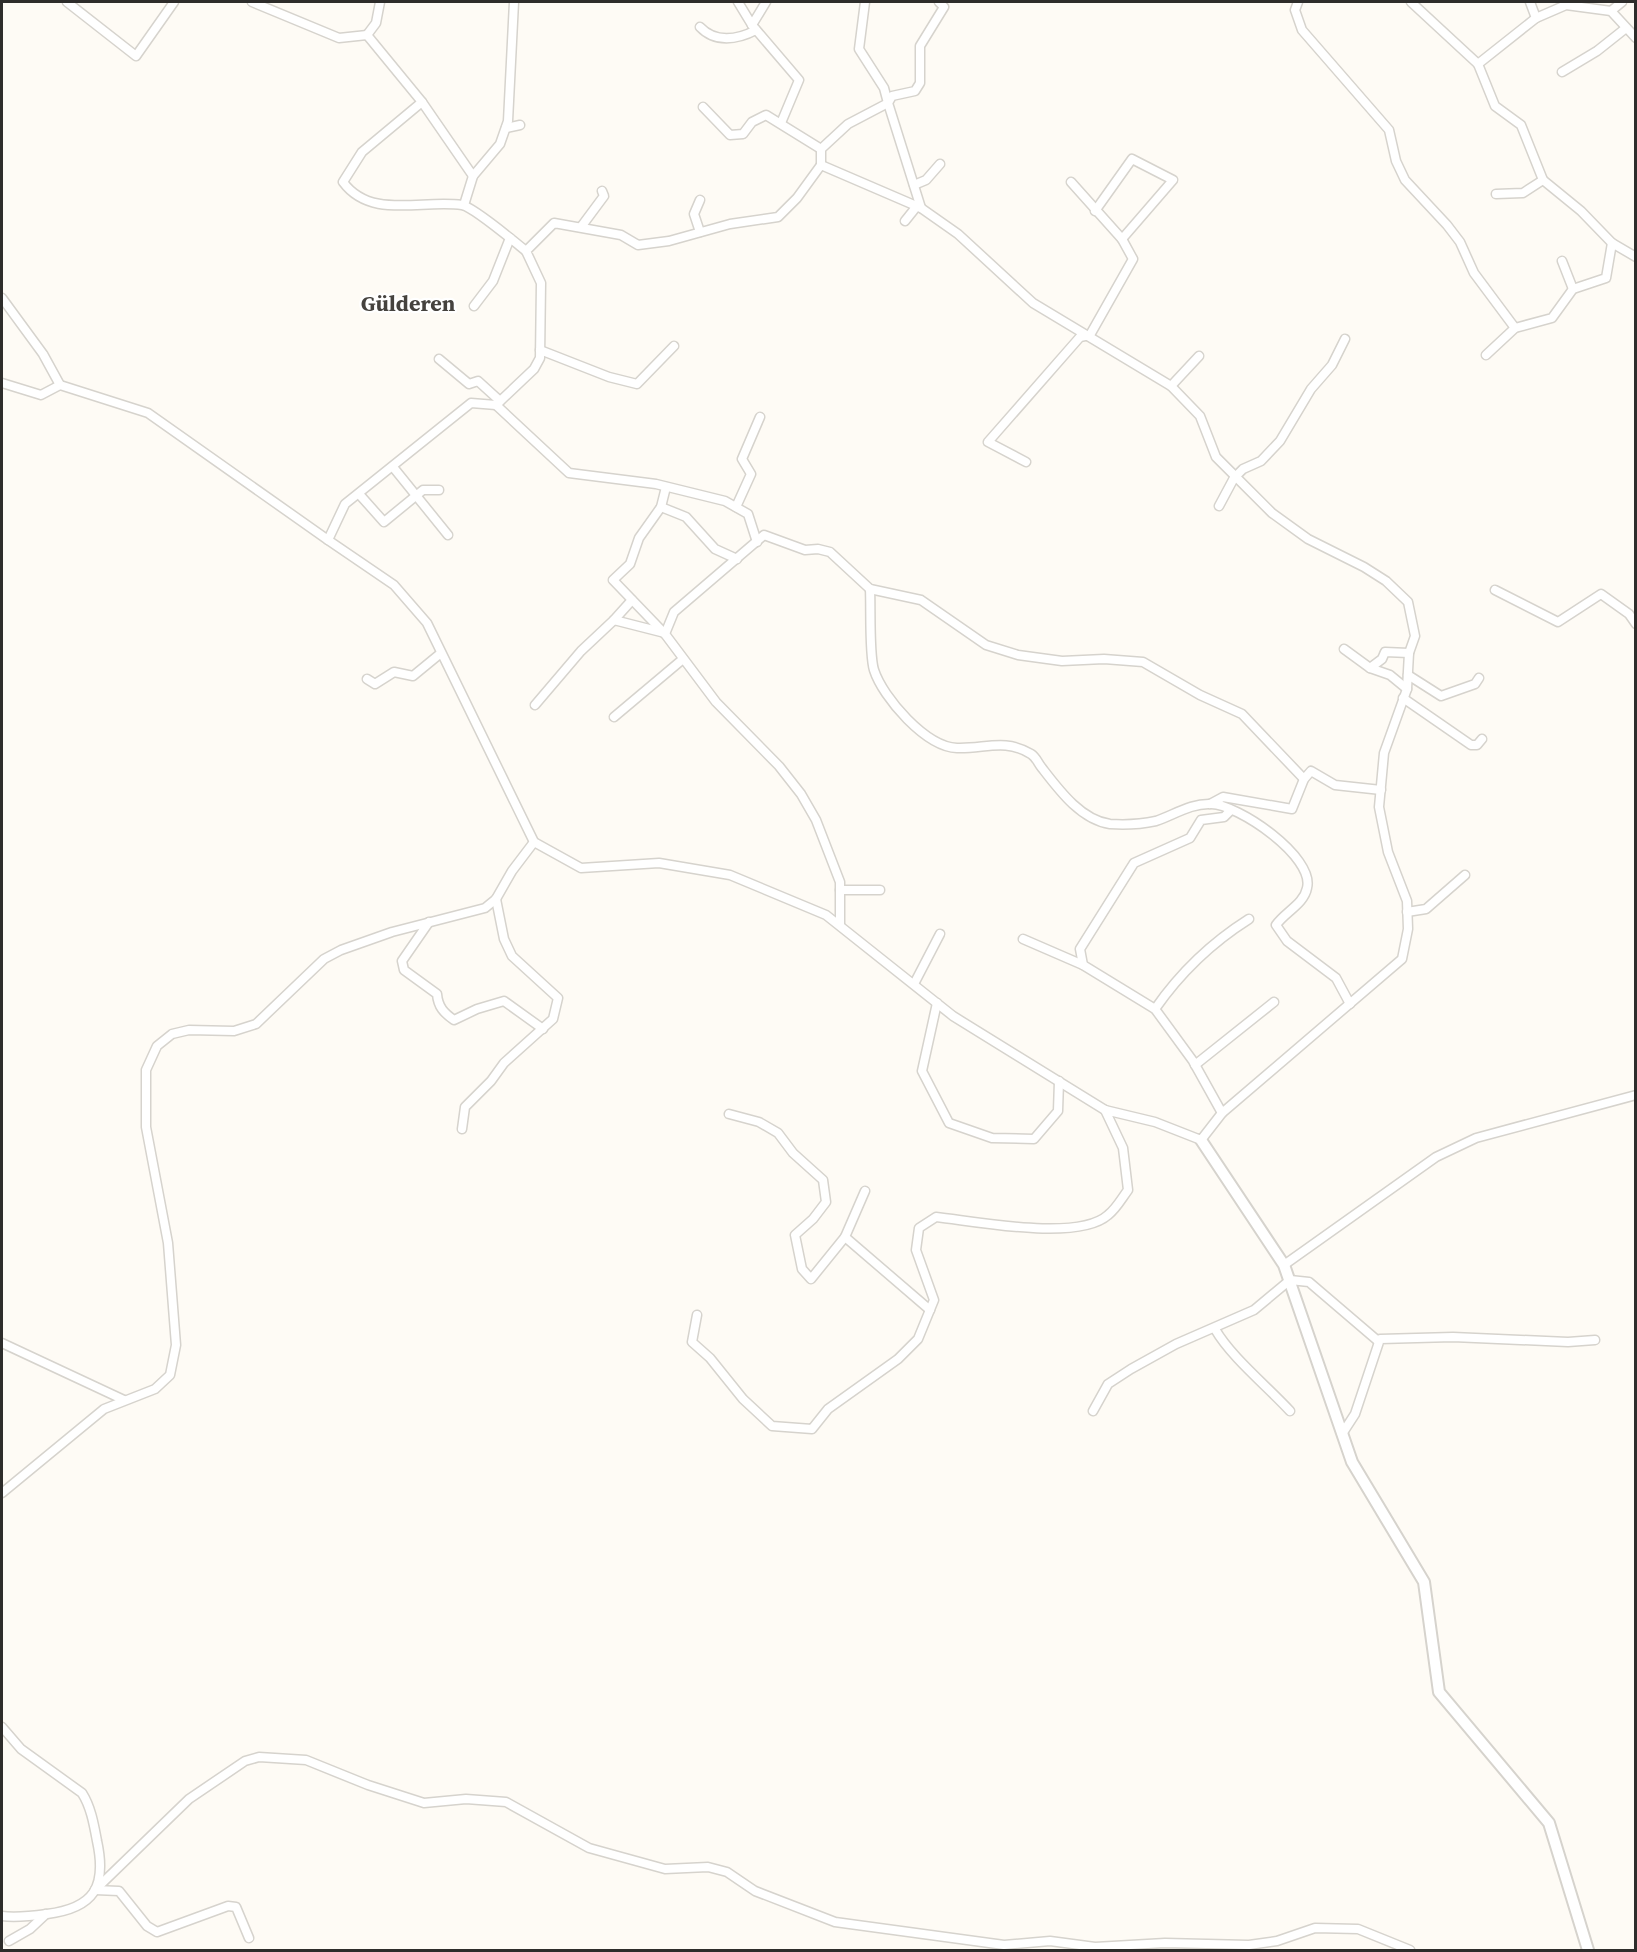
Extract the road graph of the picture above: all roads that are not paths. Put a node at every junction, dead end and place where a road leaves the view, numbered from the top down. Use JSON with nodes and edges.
{"nodes":[{"id":1,"x":67,"y":2,"type":"edge"},
{"id":2,"x":174,"y":2,"type":"edge"},
{"id":3,"x":252,"y":2,"type":"edge"},
{"id":4,"x":380,"y":2,"type":"edge"},
{"id":5,"x":514,"y":2,"type":"edge"},
{"id":6,"x":738,"y":2,"type":"edge"},
{"id":7,"x":766,"y":2,"type":"edge"},
{"id":8,"x":865,"y":2,"type":"edge"},
{"id":9,"x":939,"y":2,"type":"edge"},
{"id":10,"x":1298,"y":2,"type":"edge"},
{"id":11,"x":1411,"y":2,"type":"edge"},
{"id":12,"x":1530,"y":2,"type":"edge"},
{"id":13,"x":1622,"y":2,"type":"edge"},
{"id":14,"x":1611,"y":11,"type":"junction"},
{"id":15,"x":1536,"y":18,"type":"junction"},
{"id":16,"x":700,"y":27,"type":"dead end"},
{"id":17,"x":754,"y":28,"type":"junction"},
{"id":18,"x":1626,"y":28,"type":"junction"},
{"id":19,"x":367,"y":35,"type":"junction"},
{"id":20,"x":1635,"y":38,"type":"edge"},
{"id":21,"x":1478,"y":64,"type":"junction"},
{"id":22,"x":1562,"y":72,"type":"dead end"},
{"id":23,"x":422,"y":102,"type":"junction"},
{"id":24,"x":888,"y":103,"type":"junction"},
{"id":25,"x":703,"y":107,"type":"dead end"},
{"id":26,"x":782,"y":123,"type":"junction"},
{"id":27,"x":520,"y":125,"type":"dead end"},
{"id":28,"x":506,"y":128,"type":"junction"},
{"id":29,"x":821,"y":149,"type":"junction"},
{"id":30,"x":940,"y":164,"type":"dead end"},
{"id":31,"x":821,"y":165,"type":"junction"},
{"id":32,"x":473,"y":176,"type":"junction"},
{"id":33,"x":1543,"y":180,"type":"junction"},
{"id":34,"x":1071,"y":182,"type":"dead end"},
{"id":35,"x":914,"y":184,"type":"junction"},
{"id":36,"x":602,"y":190,"type":"dead end"},
{"id":37,"x":1497,"y":194,"type":"dead end"},
{"id":38,"x":700,"y":200,"type":"dead end"},
{"id":39,"x":464,"y":205,"type":"junction"},
{"id":40,"x":919,"y":207,"type":"junction"},
{"id":41,"x":1095,"y":211,"type":"junction"},
{"id":42,"x":905,"y":221,"type":"dead end"},
{"id":43,"x":581,"y":227,"type":"junction"},
{"id":44,"x":700,"y":232,"type":"junction"},
{"id":45,"x":510,"y":238,"type":"junction"},
{"id":46,"x":1122,"y":239,"type":"junction"},
{"id":47,"x":1612,"y":243,"type":"junction"},
{"id":48,"x":526,"y":251,"type":"junction"},
{"id":49,"x":1635,"y":257,"type":"edge"},
{"id":50,"x":1562,"y":261,"type":"dead end"},
{"id":51,"x":1573,"y":289,"type":"junction"},
{"id":52,"x":2,"y":297,"type":"edge"},
{"id":53,"x":474,"y":306,"type":"dead end"},
{"id":54,"x":1515,"y":328,"type":"junction"},
{"id":55,"x":1090,"y":335,"type":"junction"},
{"id":56,"x":1345,"y":339,"type":"dead end"},
{"id":57,"x":674,"y":346,"type":"dead end"},
{"id":58,"x":540,"y":350,"type":"junction"},
{"id":59,"x":1486,"y":355,"type":"dead end"},
{"id":60,"x":1199,"y":356,"type":"dead end"},
{"id":61,"x":439,"y":359,"type":"dead end"},
{"id":62,"x":2,"y":383,"type":"edge"},
{"id":63,"x":60,"y":385,"type":"junction"},
{"id":64,"x":1171,"y":386,"type":"junction"},
{"id":65,"x":498,"y":403,"type":"junction"},
{"id":66,"x":760,"y":417,"type":"dead end"},
{"id":67,"x":1026,"y":462,"type":"dead end"},
{"id":68,"x":393,"y":467,"type":"junction"},
{"id":69,"x":1234,"y":478,"type":"junction"},
{"id":70,"x":666,"y":487,"type":"junction"},
{"id":71,"x":439,"y":490,"type":"dead end"},
{"id":72,"x":359,"y":494,"type":"junction"},
{"id":73,"x":416,"y":496,"type":"junction"},
{"id":74,"x":1219,"y":506,"type":"dead end"},
{"id":75,"x":661,"y":507,"type":"junction"},
{"id":76,"x":736,"y":507,"type":"junction"},
{"id":77,"x":448,"y":535,"type":"dead end"},
{"id":78,"x":328,"y":540,"type":"junction"},
{"id":79,"x":757,"y":542,"type":"junction"},
{"id":80,"x":737,"y":559,"type":"junction"},
{"id":81,"x":870,"y":589,"type":"junction"},
{"id":82,"x":1496,"y":590,"type":"dead end"},
{"id":83,"x":632,"y":600,"type":"junction"},
{"id":84,"x":614,"y":620,"type":"junction"},
{"id":85,"x":1635,"y":624,"type":"edge"},
{"id":86,"x":665,"y":634,"type":"junction"},
{"id":87,"x":1344,"y":650,"type":"dead end"},
{"id":88,"x":441,"y":653,"type":"junction"},
{"id":89,"x":1409,"y":653,"type":"junction"},
{"id":90,"x":683,"y":659,"type":"junction"},
{"id":91,"x":1370,"y":668,"type":"junction"},
{"id":92,"x":1407,"y":675,"type":"junction"},
{"id":93,"x":1479,"y":678,"type":"dead end"},
{"id":94,"x":367,"y":679,"type":"dead end"},
{"id":95,"x":1407,"y":689,"type":"junction"},
{"id":96,"x":1403,"y":698,"type":"junction"},
{"id":97,"x":535,"y":705,"type":"dead end"},
{"id":98,"x":614,"y":717,"type":"dead end"},
{"id":99,"x":1482,"y":739,"type":"dead end"},
{"id":100,"x":1304,"y":779,"type":"junction"},
{"id":101,"x":1381,"y":789,"type":"junction"},
{"id":102,"x":1210,"y":804,"type":"junction"},
{"id":103,"x":1230,"y":810,"type":"junction"},
{"id":104,"x":534,"y":842,"type":"junction"},
{"id":105,"x":1465,"y":875,"type":"dead end"},
{"id":106,"x":840,"y":890,"type":"junction"},
{"id":107,"x":880,"y":890,"type":"dead end"},
{"id":108,"x":496,"y":899,"type":"junction"},
{"id":109,"x":1407,"y":912,"type":"junction"},
{"id":110,"x":1249,"y":919,"type":"dead end"},
{"id":111,"x":429,"y":922,"type":"junction"},
{"id":112,"x":840,"y":925,"type":"junction"},
{"id":113,"x":940,"y":934,"type":"dead end"},
{"id":114,"x":1023,"y":939,"type":"dead end"},
{"id":115,"x":1083,"y":965,"type":"junction"},
{"id":116,"x":914,"y":984,"type":"junction"},
{"id":117,"x":1274,"y":1002,"type":"dead end"},
{"id":118,"x":937,"y":1003,"type":"junction"},
{"id":119,"x":1350,"y":1004,"type":"junction"},
{"id":120,"x":1155,"y":1010,"type":"junction"},
{"id":121,"x":543,"y":1029,"type":"junction"},
{"id":122,"x":1195,"y":1065,"type":"junction"},
{"id":123,"x":1059,"y":1081,"type":"junction"},
{"id":124,"x":1635,"y":1095,"type":"edge"},
{"id":125,"x":1105,"y":1110,"type":"junction"},
{"id":126,"x":1222,"y":1113,"type":"junction"},
{"id":127,"x":729,"y":1114,"type":"dead end"},
{"id":128,"x":462,"y":1129,"type":"dead end"},
{"id":129,"x":1201,"y":1140,"type":"junction"},
{"id":130,"x":865,"y":1191,"type":"dead end"},
{"id":131,"x":845,"y":1237,"type":"junction"},
{"id":132,"x":1284,"y":1265,"type":"junction"},
{"id":133,"x":1290,"y":1280,"type":"junction"},
{"id":134,"x":930,"y":1310,"type":"junction"},
{"id":135,"x":698,"y":1315,"type":"dead end"},
{"id":136,"x":1215,"y":1329,"type":"junction"},
{"id":137,"x":1595,"y":1340,"type":"dead end"},
{"id":138,"x":1378,"y":1341,"type":"junction"},
{"id":139,"x":2,"y":1343,"type":"edge"},
{"id":140,"x":124,"y":1400,"type":"junction"},
{"id":141,"x":1093,"y":1411,"type":"dead end"},
{"id":142,"x":1290,"y":1411,"type":"dead end"},
{"id":143,"x":1342,"y":1434,"type":"junction"},
{"id":144,"x":2,"y":1493,"type":"edge"},
{"id":145,"x":2,"y":1727,"type":"edge"},
{"id":146,"x":95,"y":1890,"type":"junction"},
{"id":147,"x":46,"y":1914,"type":"junction"},
{"id":148,"x":2,"y":1916,"type":"edge"},
{"id":149,"x":249,"y":1938,"type":"dead end"},
{"id":150,"x":9,"y":1941,"type":"dead end"},
{"id":151,"x":1410,"y":1950,"type":"edge"},
{"id":152,"x":1588,"y":1950,"type":"edge"}],
"edges":[{"from":1,"to":2,"type":"street"},
{"from":3,"to":19,"type":"street"},
{"from":4,"to":19,"type":"street"},
{"from":5,"to":28,"type":"street"},
{"from":6,"to":17,"type":"street"},
{"from":7,"to":17,"type":"street"},
{"from":8,"to":24,"type":"street"},
{"from":9,"to":24,"type":"street"},
{"from":10,"to":54,"type":"street"},
{"from":11,"to":21,"type":"street"},
{"from":12,"to":15,"type":"street"},
{"from":13,"to":14,"type":"street"},
{"from":14,"to":15,"type":"street"},
{"from":14,"to":18,"type":"street"},
{"from":15,"to":21,"type":"street"},
{"from":16,"to":17,"type":"street"},
{"from":17,"to":26,"type":"street"},
{"from":18,"to":20,"type":"street"},
{"from":18,"to":22,"type":"street"},
{"from":19,"to":23,"type":"street"},
{"from":21,"to":33,"type":"street"},
{"from":23,"to":32,"type":"street"},
{"from":23,"to":39,"type":"street"},
{"from":24,"to":29,"type":"street"},
{"from":24,"to":35,"type":"street"},
{"from":25,"to":26,"type":"street"},
{"from":26,"to":29,"type":"street"},
{"from":27,"to":28,"type":"street"},
{"from":28,"to":32,"type":"street"},
{"from":29,"to":31,"type":"street"},
{"from":30,"to":35,"type":"street"},
{"from":31,"to":40,"type":"street"},
{"from":31,"to":44,"type":"street"},
{"from":32,"to":39,"type":"street"},
{"from":33,"to":37,"type":"street"},
{"from":33,"to":47,"type":"street"},
{"from":34,"to":41,"type":"street"},
{"from":35,"to":40,"type":"street"},
{"from":36,"to":43,"type":"street"},
{"from":38,"to":44,"type":"street"},
{"from":39,"to":45,"type":"street"},
{"from":40,"to":42,"type":"street"},
{"from":40,"to":55,"type":"street"},
{"from":41,"to":46,"type":"street"},
{"from":41,"to":46,"type":"street"},
{"from":43,"to":44,"type":"street"},
{"from":43,"to":48,"type":"street"},
{"from":45,"to":48,"type":"street"},
{"from":45,"to":53,"type":"street"},
{"from":46,"to":55,"type":"street"},
{"from":47,"to":49,"type":"street"},
{"from":47,"to":51,"type":"street"},
{"from":48,"to":58,"type":"street"},
{"from":50,"to":51,"type":"street"},
{"from":51,"to":54,"type":"street"},
{"from":52,"to":63,"type":"street"},
{"from":54,"to":59,"type":"street"},
{"from":55,"to":64,"type":"street"},
{"from":55,"to":67,"type":"street"},
{"from":56,"to":69,"type":"street"},
{"from":57,"to":58,"type":"street"},
{"from":58,"to":65,"type":"street"},
{"from":60,"to":64,"type":"street"},
{"from":61,"to":65,"type":"street"},
{"from":62,"to":63,"type":"street"},
{"from":63,"to":78,"type":"street"},
{"from":64,"to":69,"type":"street"},
{"from":65,"to":68,"type":"street"},
{"from":65,"to":70,"type":"street"},
{"from":66,"to":76,"type":"street"},
{"from":68,"to":72,"type":"street"},
{"from":68,"to":73,"type":"street"},
{"from":69,"to":74,"type":"street"},
{"from":69,"to":89,"type":"street"},
{"from":70,"to":75,"type":"street"},
{"from":70,"to":76,"type":"street"},
{"from":71,"to":73,"type":"street"},
{"from":72,"to":73,"type":"street"},
{"from":72,"to":78,"type":"street"},
{"from":73,"to":77,"type":"street"},
{"from":75,"to":80,"type":"street"},
{"from":75,"to":83,"type":"street"},
{"from":76,"to":79,"type":"street"},
{"from":78,"to":88,"type":"street"},
{"from":79,"to":80,"type":"street"},
{"from":79,"to":81,"type":"street"},
{"from":80,"to":86,"type":"street"},
{"from":81,"to":100,"type":"street"},
{"from":81,"to":102,"type":"street"},
{"from":82,"to":85,"type":"street"},
{"from":83,"to":84,"type":"street"},
{"from":83,"to":86,"type":"street"},
{"from":84,"to":86,"type":"street"},
{"from":84,"to":97,"type":"street"},
{"from":86,"to":90,"type":"street"},
{"from":87,"to":91,"type":"street"},
{"from":88,"to":94,"type":"street"},
{"from":88,"to":104,"type":"street"},
{"from":89,"to":91,"type":"street"},
{"from":89,"to":92,"type":"street"},
{"from":90,"to":98,"type":"street"},
{"from":90,"to":106,"type":"street"},
{"from":91,"to":95,"type":"street"},
{"from":92,"to":93,"type":"street"},
{"from":92,"to":95,"type":"street"},
{"from":95,"to":96,"type":"street"},
{"from":96,"to":99,"type":"street"},
{"from":96,"to":101,"type":"street"},
{"from":100,"to":101,"type":"street"},
{"from":100,"to":102,"type":"street"},
{"from":101,"to":109,"type":"street"},
{"from":102,"to":103,"type":"street"},
{"from":103,"to":115,"type":"street"},
{"from":103,"to":119,"type":"street"},
{"from":104,"to":108,"type":"street"},
{"from":104,"to":112,"type":"street"},
{"from":105,"to":109,"type":"street"},
{"from":106,"to":107,"type":"street"},
{"from":106,"to":112,"type":"street"},
{"from":108,"to":111,"type":"street"},
{"from":108,"to":121,"type":"street"},
{"from":109,"to":119,"type":"street"},
{"from":110,"to":120,"type":"street"},
{"from":111,"to":121,"type":"street"},
{"from":111,"to":140,"type":"street"},
{"from":112,"to":116,"type":"street"},
{"from":113,"to":116,"type":"street"},
{"from":114,"to":115,"type":"street"},
{"from":115,"to":120,"type":"street"},
{"from":116,"to":118,"type":"street"},
{"from":117,"to":122,"type":"street"},
{"from":118,"to":123,"type":"street"},
{"from":118,"to":123,"type":"street"},
{"from":119,"to":126,"type":"street"},
{"from":120,"to":122,"type":"street"},
{"from":121,"to":128,"type":"street"},
{"from":122,"to":126,"type":"street"},
{"from":123,"to":125,"type":"street"},
{"from":124,"to":132,"type":"street"},
{"from":125,"to":129,"type":"street"},
{"from":125,"to":134,"type":"street"},
{"from":126,"to":129,"type":"street"},
{"from":127,"to":131,"type":"street"},
{"from":129,"to":132,"type":"street"},
{"from":130,"to":131,"type":"street"},
{"from":131,"to":134,"type":"street"},
{"from":132,"to":133,"type":"street"},
{"from":133,"to":136,"type":"street"},
{"from":133,"to":138,"type":"street"},
{"from":133,"to":143,"type":"street"},
{"from":134,"to":135,"type":"street"},
{"from":136,"to":141,"type":"street"},
{"from":136,"to":142,"type":"street"},
{"from":137,"to":138,"type":"street"},
{"from":138,"to":143,"type":"street"},
{"from":139,"to":140,"type":"street"},
{"from":140,"to":144,"type":"street"},
{"from":143,"to":152,"type":"street"},
{"from":145,"to":146,"type":"street"},
{"from":146,"to":147,"type":"street"},
{"from":146,"to":149,"type":"street"},
{"from":146,"to":151,"type":"street"},
{"from":147,"to":148,"type":"street"},
{"from":147,"to":150,"type":"street"}]}
